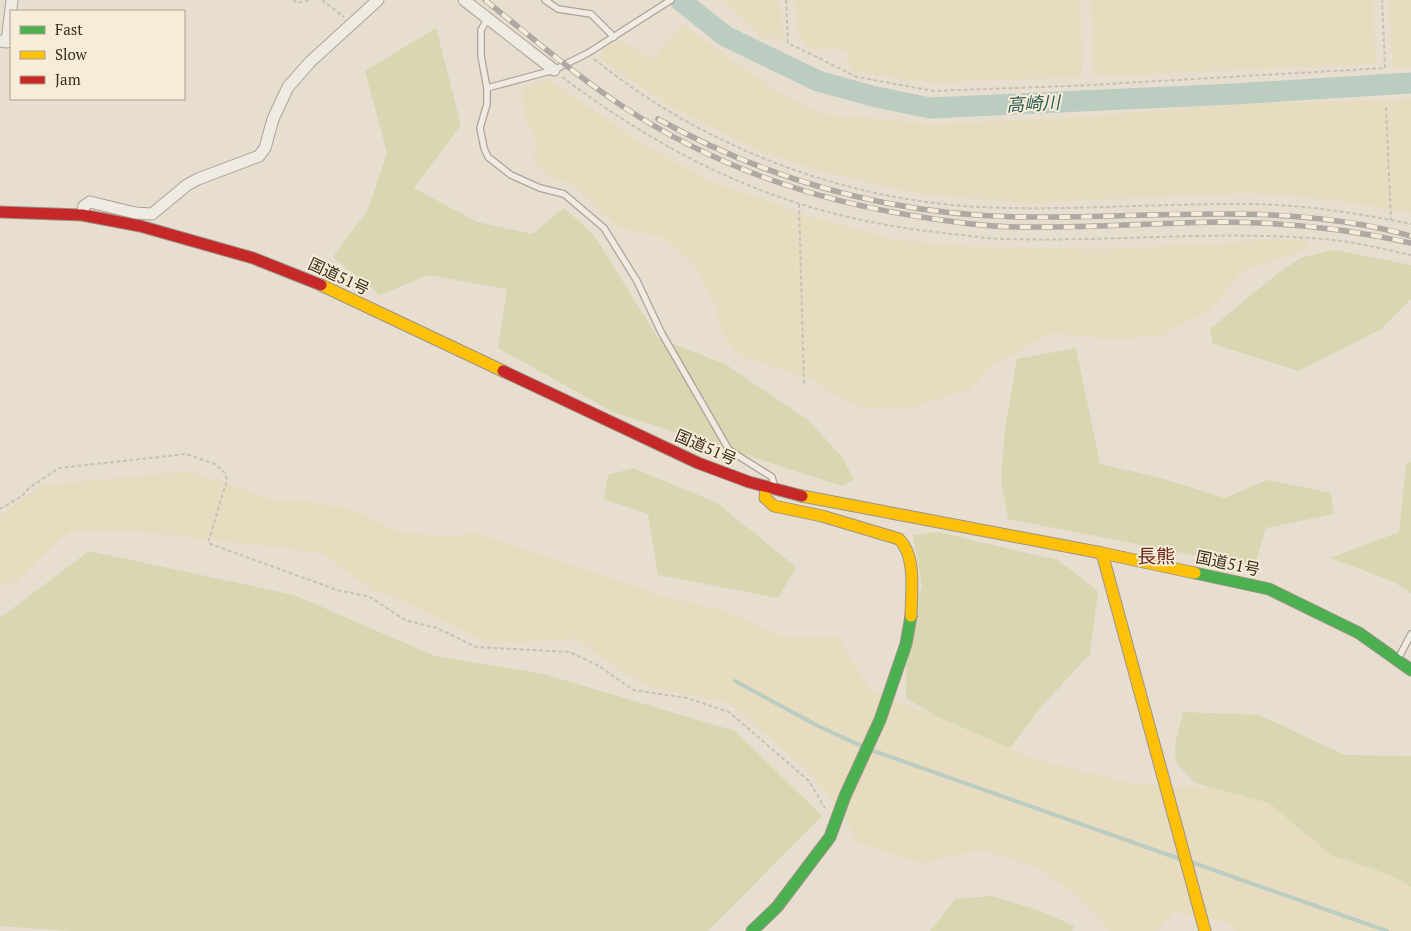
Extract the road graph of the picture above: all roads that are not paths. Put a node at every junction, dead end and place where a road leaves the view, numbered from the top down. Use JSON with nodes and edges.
{"nodes":[{"id":1,"x":378,"y":0,"type":"edge"},
{"id":2,"x":464,"y":0,"type":"edge"},
{"id":3,"x":545,"y":0,"type":"edge"},
{"id":4,"x":671,"y":0,"type":"edge"},
{"id":5,"x":10,"y":17,"type":"edge"},
{"id":6,"x":488,"y":18,"type":"junction"},
{"id":7,"x":614,"y":37,"type":"junction"},
{"id":8,"x":0,"y":41,"type":"edge"},
{"id":9,"x":554,"y":70,"type":"junction"},
{"id":10,"x":488,"y":88,"type":"junction"},
{"id":11,"x":0,"y":212,"type":"edge"},
{"id":12,"x":82,"y":215,"type":"junction"},
{"id":13,"x":770,"y":488,"type":"junction"},
{"id":14,"x":1102,"y":553,"type":"junction"},
{"id":15,"x":1411,"y":634,"type":"edge"},
{"id":16,"x":1397,"y":660,"type":"junction"},
{"id":17,"x":1411,"y":670,"type":"edge"},
{"id":18,"x":752,"y":931,"type":"edge"},
{"id":19,"x":1205,"y":931,"type":"edge"}],
"edges":[{"from":1,"to":12,"type":"street"},
{"from":2,"to":6,"type":"street"},
{"from":3,"to":7,"type":"lane"},
{"from":4,"to":7,"type":"lane"},
{"from":5,"to":8,"type":"street"},
{"from":6,"to":9,"type":"street"},
{"from":6,"to":10,"type":"lane"},
{"from":7,"to":9,"type":"lane"},
{"from":9,"to":10,"type":"lane"},
{"from":10,"to":13,"type":"lane"},
{"from":11,"to":12,"type":"main road","name":"国道51号"},
{"from":12,"to":13,"type":"main road","name":"国道51号"},
{"from":13,"to":14,"type":"main road","name":"国道51号"},
{"from":13,"to":18,"type":"main road"},
{"from":14,"to":16,"type":"main road","name":"国道51号"},
{"from":14,"to":19,"type":"main road"},
{"from":15,"to":16,"type":"lane"},
{"from":16,"to":17,"type":"main road","name":"国道51号"}]}
